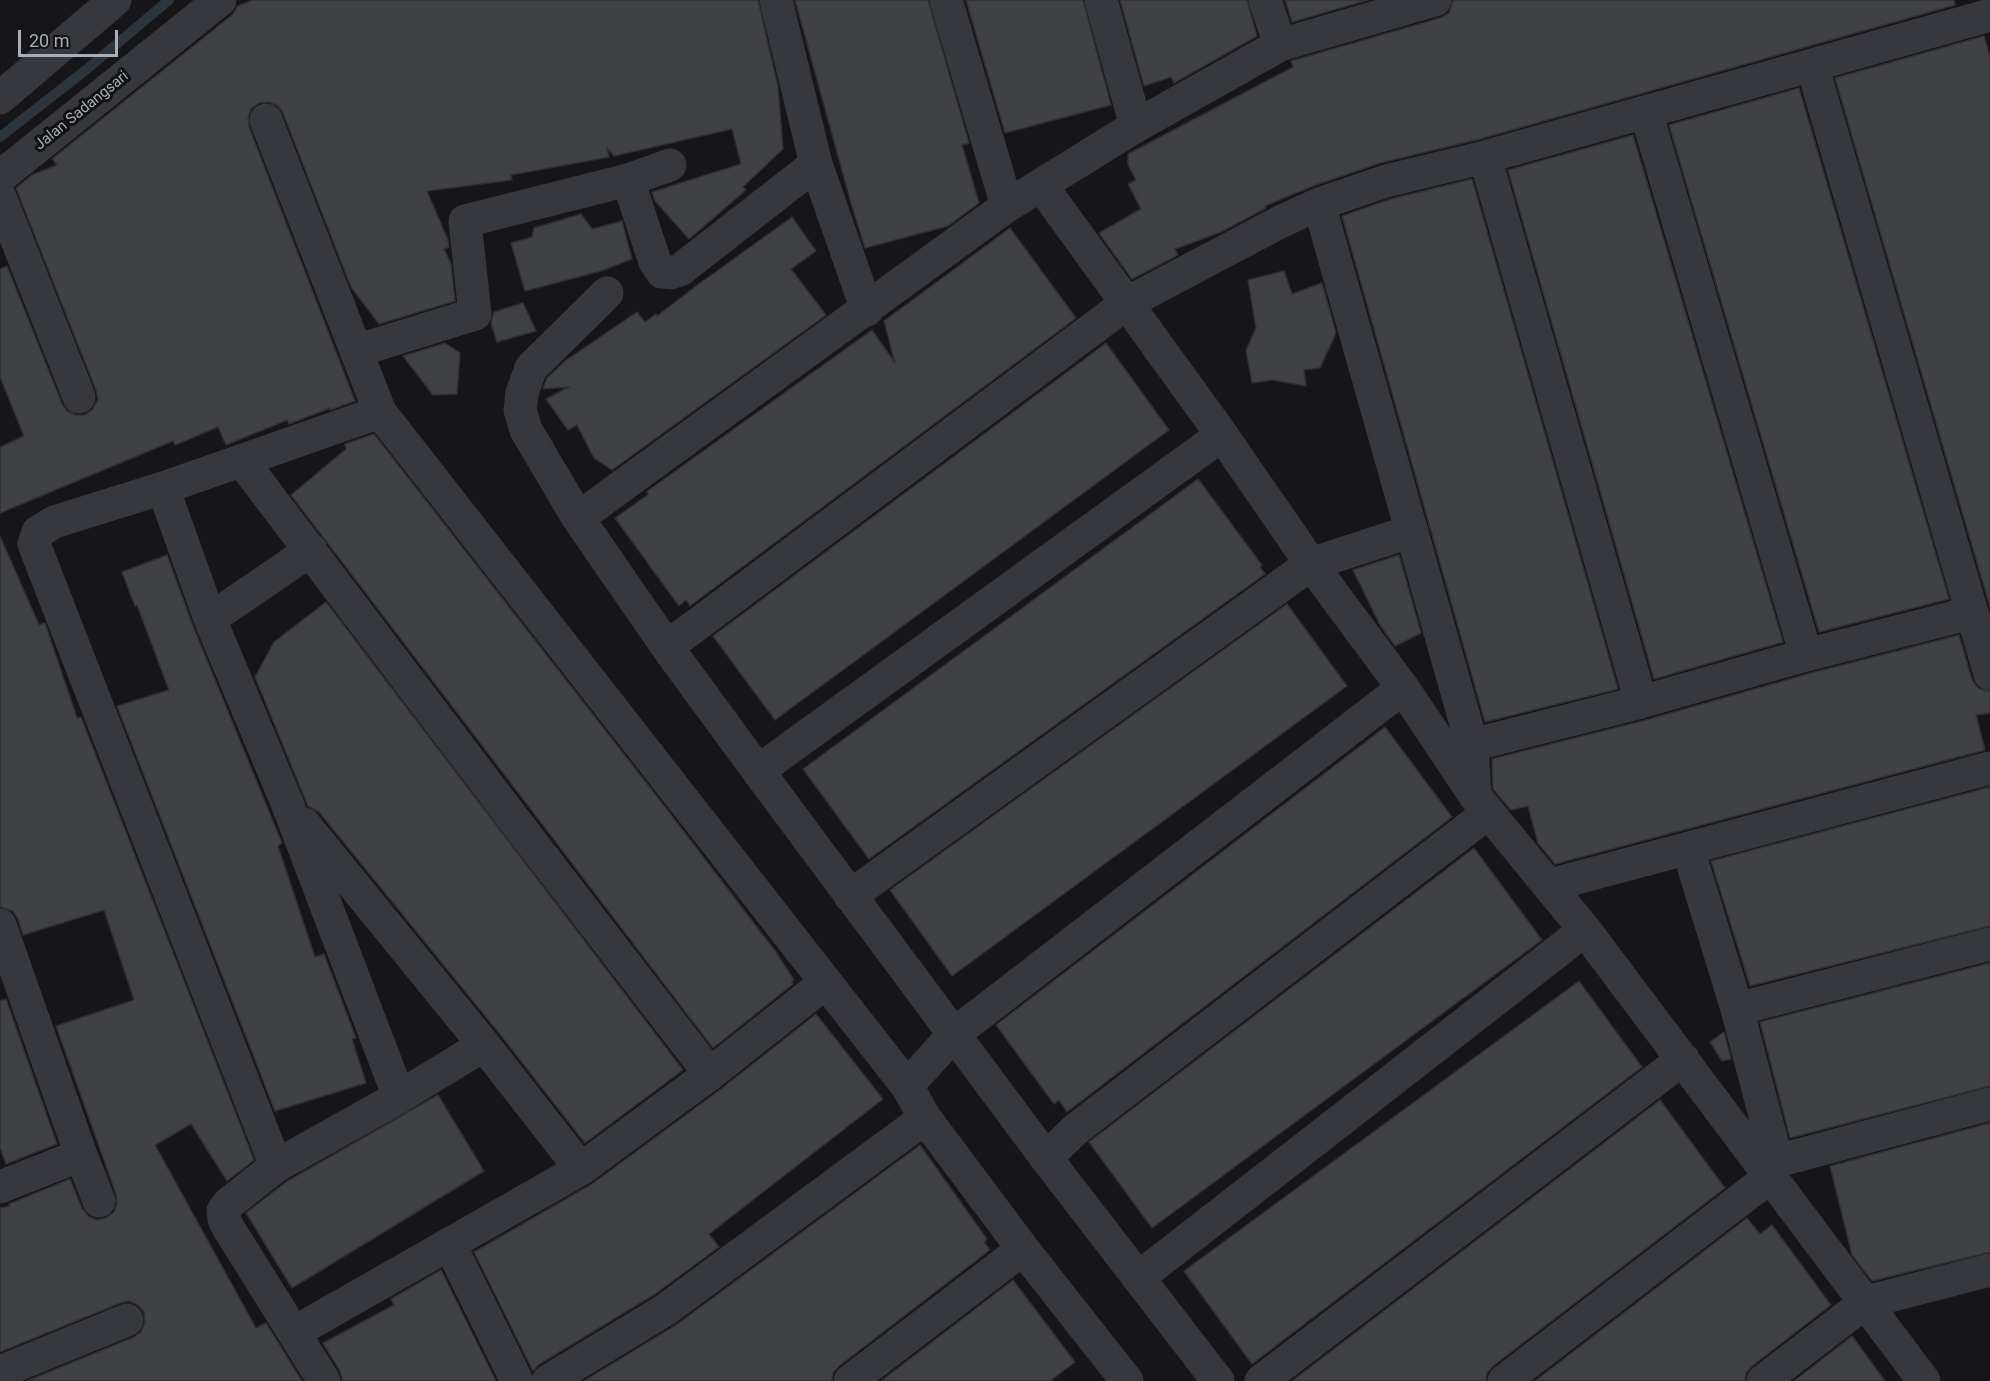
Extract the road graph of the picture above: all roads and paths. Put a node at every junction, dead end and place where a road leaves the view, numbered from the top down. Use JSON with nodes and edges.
{"nodes":[{"id":1,"x":220,"y":0,"type":"edge"},
{"id":2,"x":776,"y":0,"type":"edge"},
{"id":3,"x":946,"y":0,"type":"edge"},
{"id":4,"x":1101,"y":0,"type":"edge"},
{"id":5,"x":1265,"y":0,"type":"edge"},
{"id":6,"x":1435,"y":0,"type":"edge"},
{"id":7,"x":102,"y":4,"type":"edge"},
{"id":8,"x":1990,"y":15,"type":"edge"},
{"id":9,"x":1280,"y":45,"type":"junction"},
{"id":10,"x":1812,"y":65,"type":"junction"},
{"id":11,"x":0,"y":98,"type":"edge"},
{"id":12,"x":1646,"y":112,"type":"junction"},
{"id":13,"x":266,"y":120,"type":"dead end"},
{"id":14,"x":1136,"y":126,"type":"junction"},
{"id":15,"x":1485,"y":157,"type":"junction"},
{"id":16,"x":816,"y":164,"type":"junction"},
{"id":17,"x":670,"y":165,"type":"dead end"},
{"id":18,"x":0,"y":177,"type":"edge"},
{"id":19,"x":628,"y":180,"type":"junction"},
{"id":20,"x":1041,"y":185,"type":"junction"},
{"id":21,"x":0,"y":197,"type":"edge"},
{"id":22,"x":1319,"y":204,"type":"junction"},
{"id":23,"x":1007,"y":206,"type":"junction"},
{"id":24,"x":607,"y":293,"type":"dead end"},
{"id":25,"x":1127,"y":303,"type":"junction"},
{"id":26,"x":867,"y":310,"type":"junction"},
{"id":27,"x":356,"y":351,"type":"junction"},
{"id":28,"x":79,"y":397,"type":"dead end"},
{"id":29,"x":380,"y":412,"type":"junction"},
{"id":30,"x":1222,"y":435,"type":"junction"},
{"id":31,"x":242,"y":461,"type":"junction"},
{"id":32,"x":163,"y":488,"type":"junction"},
{"id":33,"x":578,"y":518,"type":"junction"},
{"id":34,"x":1412,"y":531,"type":"junction"},
{"id":35,"x":311,"y":550,"type":"junction"},
{"id":36,"x":1311,"y":564,"type":"junction"},
{"id":37,"x":1971,"y":613,"type":"junction"},
{"id":38,"x":210,"y":619,"type":"junction"},
{"id":39,"x":667,"y":646,"type":"junction"},
{"id":40,"x":1806,"y":655,"type":"junction"},
{"id":41,"x":1990,"y":674,"type":"edge"},
{"id":42,"x":1403,"y":688,"type":"junction"},
{"id":43,"x":1641,"y":702,"type":"junction"},
{"id":44,"x":1473,"y":745,"type":"junction"},
{"id":45,"x":1990,"y":768,"type":"edge"},
{"id":46,"x":758,"y":771,"type":"junction"},
{"id":47,"x":287,"y":803,"type":"junction"},
{"id":48,"x":1482,"y":804,"type":"junction"},
{"id":49,"x":1688,"y":849,"type":"junction"},
{"id":50,"x":1550,"y":885,"type":"junction"},
{"id":51,"x":850,"y":896,"type":"junction"},
{"id":52,"x":0,"y":925,"type":"edge"},
{"id":53,"x":1585,"y":930,"type":"junction"},
{"id":54,"x":1990,"y":944,"type":"edge"},
{"id":55,"x":825,"y":983,"type":"junction"},
{"id":56,"x":1737,"y":1010,"type":"junction"},
{"id":57,"x":954,"y":1034,"type":"junction"},
{"id":58,"x":484,"y":1045,"type":"junction"},
{"id":59,"x":1683,"y":1059,"type":"junction"},
{"id":60,"x":710,"y":1074,"type":"junction"},
{"id":61,"x":906,"y":1086,"type":"junction"},
{"id":62,"x":399,"y":1097,"type":"junction"},
{"id":63,"x":1990,"y":1104,"type":"edge"},
{"id":64,"x":925,"y":1118,"type":"junction"},
{"id":65,"x":81,"y":1155,"type":"junction"},
{"id":66,"x":1046,"y":1158,"type":"junction"},
{"id":67,"x":276,"y":1166,"type":"junction"},
{"id":68,"x":581,"y":1169,"type":"junction"},
{"id":69,"x":1773,"y":1169,"type":"junction"},
{"id":70,"x":0,"y":1187,"type":"edge"},
{"id":71,"x":99,"y":1201,"type":"dead end"},
{"id":72,"x":450,"y":1245,"type":"junction"},
{"id":73,"x":1023,"y":1249,"type":"junction"},
{"id":74,"x":1990,"y":1270,"type":"edge"},
{"id":75,"x":1138,"y":1278,"type":"junction"},
{"id":76,"x":1866,"y":1302,"type":"junction"},
{"id":77,"x":127,"y":1320,"type":"dead end"},
{"id":78,"x":295,"y":1332,"type":"junction"},
{"id":79,"x":0,"y":1372,"type":"edge"},
{"id":80,"x":324,"y":1381,"type":"edge"},
{"id":81,"x":517,"y":1381,"type":"edge"},
{"id":82,"x":548,"y":1381,"type":"edge"},
{"id":83,"x":850,"y":1381,"type":"edge"},
{"id":84,"x":1127,"y":1381,"type":"edge"},
{"id":85,"x":1218,"y":1381,"type":"edge"},
{"id":86,"x":1261,"y":1381,"type":"edge"},
{"id":87,"x":1504,"y":1381,"type":"edge"},
{"id":88,"x":1763,"y":1381,"type":"edge"},
{"id":89,"x":1924,"y":1381,"type":"edge"}],
"edges":[{"from":1,"to":18,"type":"street","name":"Jalan Sadangsari"},
{"from":2,"to":16,"type":"street"},
{"from":3,"to":23,"type":"street"},
{"from":4,"to":14,"type":"street"},
{"from":5,"to":9,"type":"street"},
{"from":6,"to":9,"type":"street"},
{"from":7,"to":11,"type":"street"},
{"from":8,"to":10,"type":"street"},
{"from":9,"to":14,"type":"street"},
{"from":10,"to":12,"type":"street"},
{"from":10,"to":37,"type":"street"},
{"from":12,"to":15,"type":"street"},
{"from":12,"to":40,"type":"street"},
{"from":13,"to":27,"type":"street"},
{"from":14,"to":20,"type":"street"},
{"from":15,"to":22,"type":"street"},
{"from":15,"to":43,"type":"street"},
{"from":16,"to":19,"type":"street"},
{"from":16,"to":26,"type":"street"},
{"from":17,"to":19,"type":"street"},
{"from":19,"to":27,"type":"street"},
{"from":20,"to":23,"type":"street"},
{"from":20,"to":25,"type":"street"},
{"from":21,"to":28,"type":"street"},
{"from":22,"to":25,"type":"street"},
{"from":22,"to":34,"type":"street"},
{"from":23,"to":26,"type":"street"},
{"from":24,"to":33,"type":"street"},
{"from":25,"to":30,"type":"street"},
{"from":25,"to":39,"type":"street"},
{"from":26,"to":33,"type":"street"},
{"from":27,"to":29,"type":"street"},
{"from":29,"to":31,"type":"street"},
{"from":29,"to":55,"type":"street"},
{"from":30,"to":36,"type":"street"},
{"from":30,"to":46,"type":"street"},
{"from":31,"to":32,"type":"street"},
{"from":31,"to":35,"type":"street"},
{"from":32,"to":38,"type":"street"},
{"from":32,"to":67,"type":"street"},
{"from":33,"to":39,"type":"street"},
{"from":34,"to":36,"type":"street"},
{"from":34,"to":44,"type":"street"},
{"from":35,"to":38,"type":"street"},
{"from":35,"to":60,"type":"street"},
{"from":36,"to":42,"type":"street"},
{"from":36,"to":51,"type":"street"},
{"from":37,"to":40,"type":"street"},
{"from":37,"to":41,"type":"street"},
{"from":38,"to":47,"type":"street"},
{"from":39,"to":46,"type":"street"},
{"from":40,"to":43,"type":"street"},
{"from":42,"to":48,"type":"street"},
{"from":42,"to":57,"type":"street"},
{"from":43,"to":44,"type":"street"},
{"from":44,"to":48,"type":"street"},
{"from":45,"to":49,"type":"street"},
{"from":46,"to":51,"type":"street"},
{"from":47,"to":58,"type":"street"},
{"from":47,"to":62,"type":"street"},
{"from":48,"to":50,"type":"street"},
{"from":48,"to":66,"type":"street"},
{"from":49,"to":50,"type":"street"},
{"from":49,"to":56,"type":"street"},
{"from":50,"to":53,"type":"street"},
{"from":51,"to":57,"type":"street"},
{"from":52,"to":65,"type":"street"},
{"from":53,"to":59,"type":"street"},
{"from":53,"to":75,"type":"street"},
{"from":54,"to":56,"type":"street"},
{"from":55,"to":60,"type":"street"},
{"from":55,"to":61,"type":"street"},
{"from":56,"to":69,"type":"street"},
{"from":57,"to":61,"type":"street"},
{"from":57,"to":66,"type":"street"},
{"from":58,"to":62,"type":"street"},
{"from":58,"to":68,"type":"street"},
{"from":59,"to":69,"type":"street"},
{"from":59,"to":86,"type":"street"},
{"from":60,"to":68,"type":"street"},
{"from":61,"to":64,"type":"street"},
{"from":62,"to":67,"type":"street"},
{"from":63,"to":69,"type":"street"},
{"from":64,"to":73,"type":"street"},
{"from":64,"to":82,"type":"street"},
{"from":65,"to":70,"type":"street"},
{"from":65,"to":71,"type":"street"},
{"from":66,"to":75,"type":"street"},
{"from":67,"to":78,"type":"street"},
{"from":68,"to":72,"type":"street"},
{"from":69,"to":76,"type":"street"},
{"from":69,"to":87,"type":"street"},
{"from":72,"to":78,"type":"street"},
{"from":72,"to":81,"type":"street"},
{"from":73,"to":83,"type":"street"},
{"from":73,"to":84,"type":"street"},
{"from":74,"to":76,"type":"street"},
{"from":75,"to":85,"type":"street"},
{"from":76,"to":88,"type":"street"},
{"from":76,"to":89,"type":"street"},
{"from":77,"to":79,"type":"street"},
{"from":78,"to":80,"type":"street"}]}
